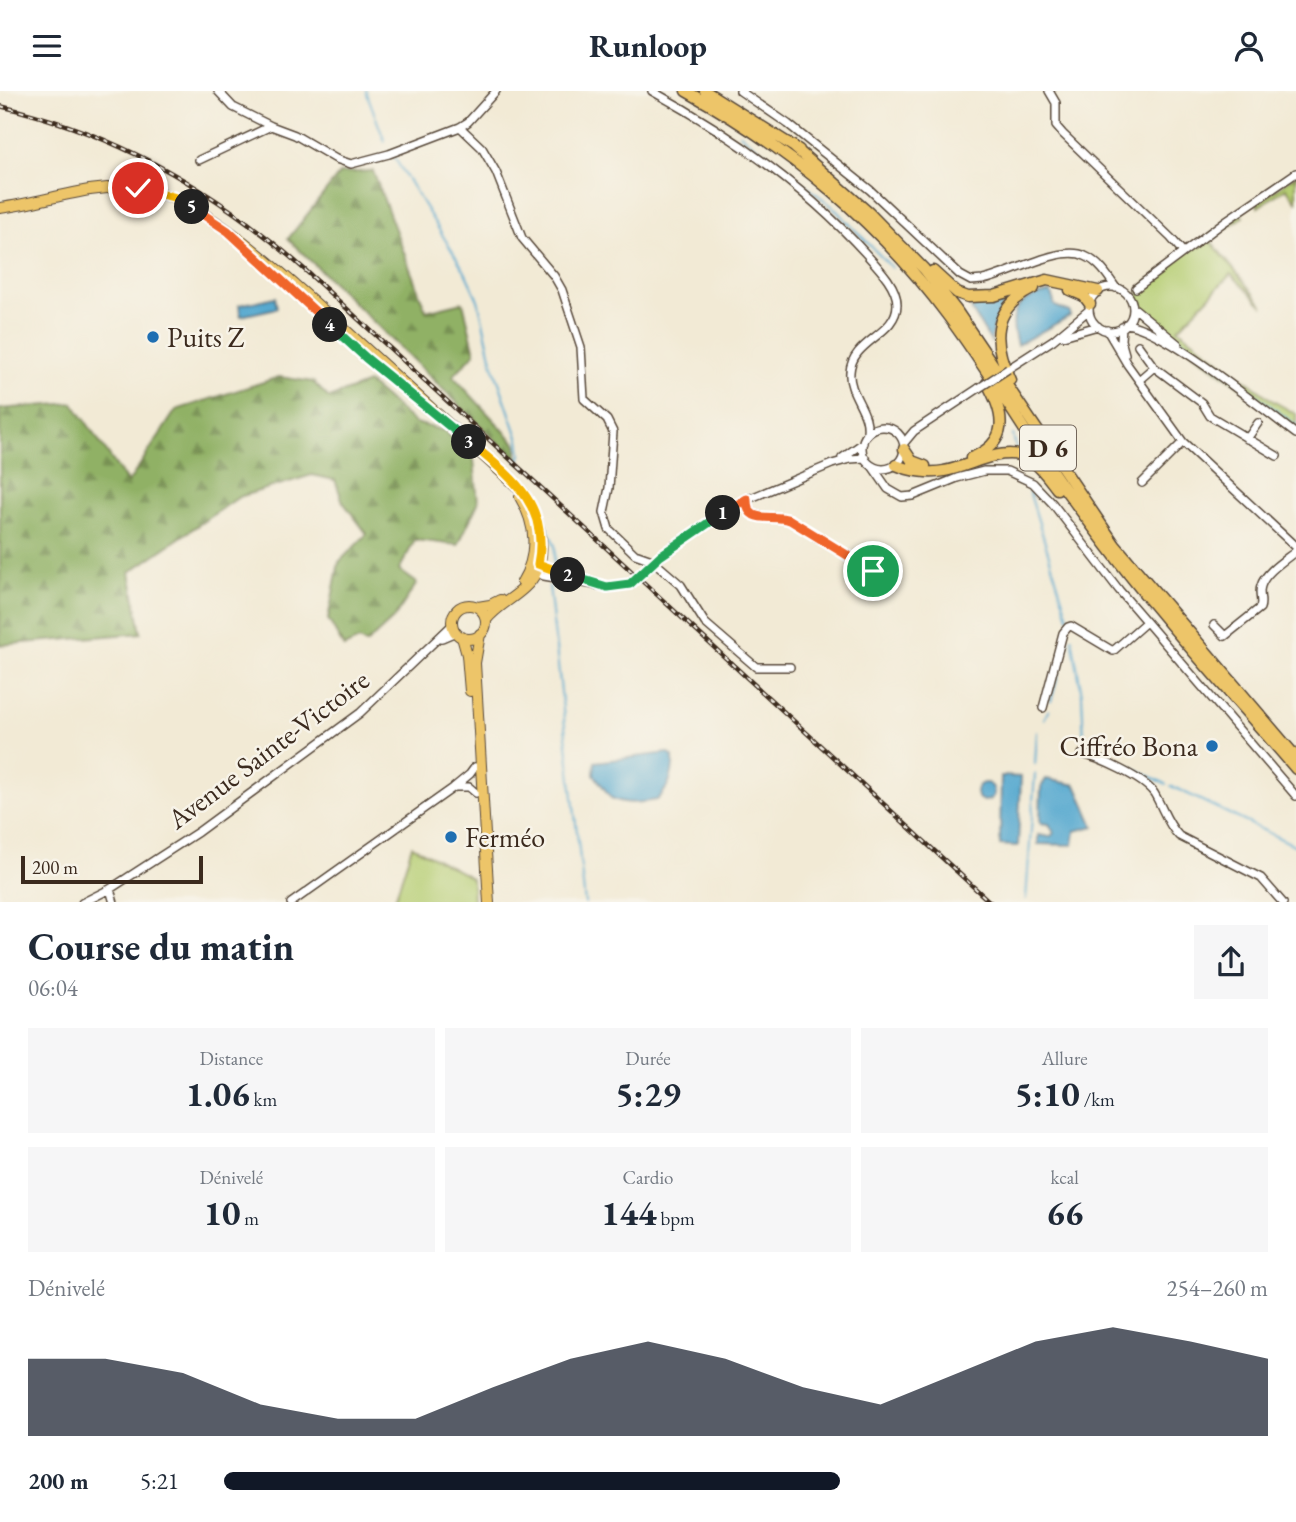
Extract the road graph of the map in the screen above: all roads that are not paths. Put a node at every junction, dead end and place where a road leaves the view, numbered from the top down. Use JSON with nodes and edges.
{"nodes":[{"id":1,"x":219,"y":91,"type":"edge"},
{"id":2,"x":496,"y":91,"type":"edge"},
{"id":3,"x":652,"y":91,"type":"edge"},
{"id":4,"x":686,"y":91,"type":"edge"},
{"id":5,"x":705,"y":91,"type":"edge"},
{"id":6,"x":740,"y":91,"type":"edge"},
{"id":7,"x":1049,"y":91,"type":"edge"},
{"id":8,"x":271,"y":126,"type":"junction"},
{"id":9,"x":460,"y":127,"type":"junction"},
{"id":10,"x":794,"y":146,"type":"junction"},
{"id":11,"x":199,"y":160,"type":"dead end"},
{"id":12,"x":1296,"y":173,"type":"edge"},
{"id":13,"x":0,"y":208,"type":"edge"},
{"id":14,"x":891,"y":247,"type":"junction"},
{"id":15,"x":1182,"y":252,"type":"junction"},
{"id":16,"x":1104,"y":271,"type":"junction"},
{"id":17,"x":1136,"y":288,"type":"junction"},
{"id":18,"x":1102,"y":289,"type":"junction"},
{"id":19,"x":1120,"y":289,"type":"junction"},
{"id":20,"x":1132,"y":304,"type":"junction"},
{"id":21,"x":1089,"y":307,"type":"junction"},
{"id":22,"x":1124,"y":325,"type":"junction"},
{"id":23,"x":1098,"y":326,"type":"junction"},
{"id":24,"x":1107,"y":330,"type":"junction"},
{"id":25,"x":1053,"y":340,"type":"junction"},
{"id":26,"x":1138,"y":345,"type":"dead end"},
{"id":27,"x":1154,"y":367,"type":"junction"},
{"id":28,"x":1138,"y":379,"type":"junction"},
{"id":29,"x":1226,"y":382,"type":"junction"},
{"id":30,"x":865,"y":412,"type":"junction"},
{"id":31,"x":933,"y":416,"type":"junction"},
{"id":32,"x":1258,"y":423,"type":"dead end"},
{"id":33,"x":891,"y":429,"type":"junction"},
{"id":34,"x":1296,"y":434,"type":"edge"},
{"id":35,"x":1247,"y":439,"type":"junction"},
{"id":36,"x":864,"y":440,"type":"junction"},
{"id":37,"x":1183,"y":442,"type":"junction"},
{"id":38,"x":904,"y":446,"type":"junction"},
{"id":39,"x":1277,"y":456,"type":"dead end"},
{"id":40,"x":865,"y":458,"type":"junction"},
{"id":41,"x":832,"y":464,"type":"junction"},
{"id":42,"x":872,"y":466,"type":"junction"},
{"id":43,"x":893,"y":466,"type":"junction"},
{"id":44,"x":1072,"y":482,"type":"junction"},
{"id":45,"x":1142,"y":483,"type":"dead end"},
{"id":46,"x":888,"y":489,"type":"junction"},
{"id":47,"x":747,"y":499,"type":"junction"},
{"id":48,"x":1296,"y":549,"type":"edge"},
{"id":49,"x":654,"y":561,"type":"junction"},
{"id":50,"x":535,"y":567,"type":"junction"},
{"id":51,"x":889,"y":582,"type":"dead end"},
{"id":52,"x":478,"y":607,"type":"junction"},
{"id":53,"x":486,"y":621,"type":"junction"},
{"id":54,"x":1146,"y":622,"type":"junction"},
{"id":55,"x":1214,"y":625,"type":"dead end"},
{"id":56,"x":457,"y":631,"type":"junction"},
{"id":57,"x":480,"y":634,"type":"junction"},
{"id":58,"x":790,"y":667,"type":"dead end"},
{"id":59,"x":1214,"y":674,"type":"junction"},
{"id":60,"x":1043,"y":708,"type":"dead end"},
{"id":61,"x":1082,"y":754,"type":"dead end"},
{"id":62,"x":1296,"y":757,"type":"edge"},
{"id":63,"x":475,"y":767,"type":"junction"},
{"id":64,"x":1296,"y":769,"type":"edge"},
{"id":65,"x":453,"y":788,"type":"junction"},
{"id":66,"x":476,"y":793,"type":"junction"},
{"id":67,"x":1296,"y":796,"type":"edge"},
{"id":68,"x":110,"y":889,"type":"junction"},
{"id":69,"x":101,"y":894,"type":"junction"},
{"id":70,"x":82,"y":902,"type":"edge"},
{"id":71,"x":112,"y":902,"type":"edge"},
{"id":72,"x":290,"y":902,"type":"edge"},
{"id":73,"x":483,"y":902,"type":"edge"},
{"id":74,"x":489,"y":902,"type":"edge"},
{"id":75,"x":1283,"y":902,"type":"edge"}],
"edges":[{"from":1,"to":8,"type":"street"},
{"from":2,"to":9,"type":"street"},
{"from":3,"to":30,"type":"street"},
{"from":4,"to":14,"type":"highway","number":"D 6"},
{"from":5,"to":10,"type":"highway","number":"D 6"},
{"from":6,"to":16,"type":"street"},
{"from":7,"to":15,"type":"street"},
{"from":8,"to":9,"type":"street"},
{"from":8,"to":11,"type":"street"},
{"from":9,"to":49,"type":"street"},
{"from":10,"to":18,"type":"highway"},
{"from":10,"to":44,"type":"highway","number":"D 6"},
{"from":12,"to":15,"type":"street"},
{"from":13,"to":50,"type":"main road"},
{"from":14,"to":38,"type":"highway"},
{"from":14,"to":59,"type":"highway","number":"D 6"},
{"from":15,"to":17,"type":"street"},
{"from":16,"to":18,"type":"street"},
{"from":16,"to":19,"type":"street"},
{"from":17,"to":19,"type":"street"},
{"from":17,"to":20,"type":"street"},
{"from":18,"to":19,"type":"street"},
{"from":18,"to":21,"type":"street"},
{"from":19,"to":20,"type":"street"},
{"from":20,"to":22,"type":"street"},
{"from":20,"to":29,"type":"street"},
{"from":21,"to":23,"type":"street"},
{"from":21,"to":25,"type":"street"},
{"from":21,"to":44,"type":"highway"},
{"from":22,"to":24,"type":"street"},
{"from":22,"to":28,"type":"street"},
{"from":22,"to":29,"type":"street"},
{"from":23,"to":24,"type":"street"},
{"from":23,"to":25,"type":"street"},
{"from":24,"to":28,"type":"street"},
{"from":25,"to":31,"type":"street","bridge":true},
{"from":26,"to":27,"type":"street"},
{"from":27,"to":28,"type":"street"},
{"from":27,"to":35,"type":"street"},
{"from":28,"to":37,"type":"street"},
{"from":29,"to":34,"type":"street"},
{"from":30,"to":33,"type":"street"},
{"from":30,"to":36,"type":"street"},
{"from":31,"to":33,"type":"street"},
{"from":31,"to":38,"type":"street"},
{"from":32,"to":35,"type":"street"},
{"from":33,"to":36,"type":"street"},
{"from":33,"to":38,"type":"street"},
{"from":35,"to":39,"type":"street"},
{"from":36,"to":40,"type":"street"},
{"from":36,"to":41,"type":"street"},
{"from":37,"to":45,"type":"street"},
{"from":37,"to":48,"type":"street"},
{"from":38,"to":43,"type":"street"},
{"from":40,"to":41,"type":"street"},
{"from":40,"to":42,"type":"street"},
{"from":41,"to":47,"type":"street"},
{"from":42,"to":43,"type":"street"},
{"from":42,"to":46,"type":"street"},
{"from":43,"to":46,"type":"street"},
{"from":43,"to":59,"type":"highway"},
{"from":44,"to":62,"type":"highway","number":"D 6"},
{"from":46,"to":54,"type":"street"},
{"from":47,"to":49,"type":"street"},
{"from":47,"to":51,"type":"street"},
{"from":48,"to":55,"type":"street"},
{"from":49,"to":50,"type":"street"},
{"from":49,"to":58,"type":"street"},
{"from":50,"to":52,"type":"main road"},
{"from":50,"to":53,"type":"main road"},
{"from":52,"to":53,"type":"main road"},
{"from":52,"to":56,"type":"main road"},
{"from":53,"to":57,"type":"main road"},
{"from":54,"to":60,"type":"street"},
{"from":54,"to":67,"type":"street"},
{"from":56,"to":57,"type":"main road"},
{"from":56,"to":63,"type":"main road"},
{"from":56,"to":68,"type":"street","name":"Avenue Sainte-Victoire"},
{"from":57,"to":74,"type":"main road"},
{"from":59,"to":64,"type":"highway","number":"D 6"},
{"from":61,"to":75,"type":"street"},
{"from":63,"to":65,"type":"street"},
{"from":63,"to":66,"type":"main road"},
{"from":65,"to":66,"type":"street"},
{"from":65,"to":72,"type":"street"},
{"from":66,"to":73,"type":"main road"},
{"from":68,"to":69,"type":"street","name":"Avenue Sainte-Victoire"},
{"from":68,"to":71,"type":"street"},
{"from":69,"to":70,"type":"street","name":"Avenue Sainte-Victoire"},
{"from":69,"to":71,"type":"street"}]}
